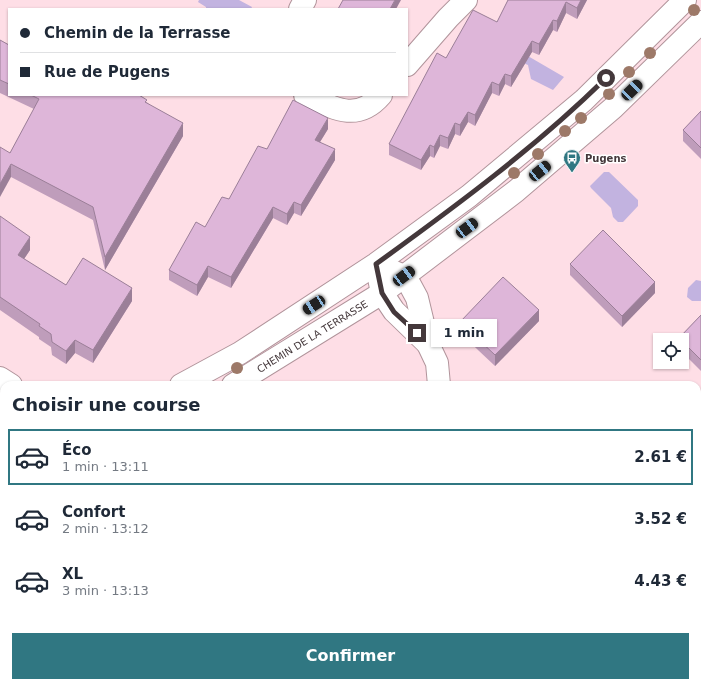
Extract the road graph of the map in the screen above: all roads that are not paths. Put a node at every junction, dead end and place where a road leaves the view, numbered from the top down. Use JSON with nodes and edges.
{"nodes":[{"id":1,"x":466,"y":0,"type":"edge"},
{"id":2,"x":684,"y":0,"type":"edge"},
{"id":3,"x":701,"y":22,"type":"edge"},
{"id":4,"x":408,"y":64,"type":"edge"},
{"id":5,"x":308,"y":96,"type":"edge"},
{"id":6,"x":380,"y":96,"type":"edge"},
{"id":7,"x":376,"y":264,"type":"junction"},
{"id":8,"x":404,"y":276,"type":"junction"},
{"id":9,"x":382,"y":293,"type":"junction"},
{"id":10,"x":428,"y":344,"type":"junction"},
{"id":11,"x":188,"y":381,"type":"edge"},
{"id":12,"x":239,"y":381,"type":"edge"},
{"id":13,"x":439,"y":381,"type":"edge"}],
"edges":[{"from":1,"to":4,"type":"street"},
{"from":2,"to":7,"type":"street"},
{"from":3,"to":8,"type":"street","name":"CHEMIN DE LA TERRASSE"},
{"from":5,"to":6,"type":"street"},
{"from":7,"to":8,"type":"street"},
{"from":7,"to":9,"type":"street"},
{"from":7,"to":11,"type":"street"},
{"from":8,"to":9,"type":"street","name":"CHEMIN DE LA TERRASSE"},
{"from":8,"to":10,"type":"street"},
{"from":9,"to":10,"type":"street"},
{"from":9,"to":12,"type":"street","name":"CHEMIN DE LA TERRASSE"},
{"from":10,"to":13,"type":"street"}]}
